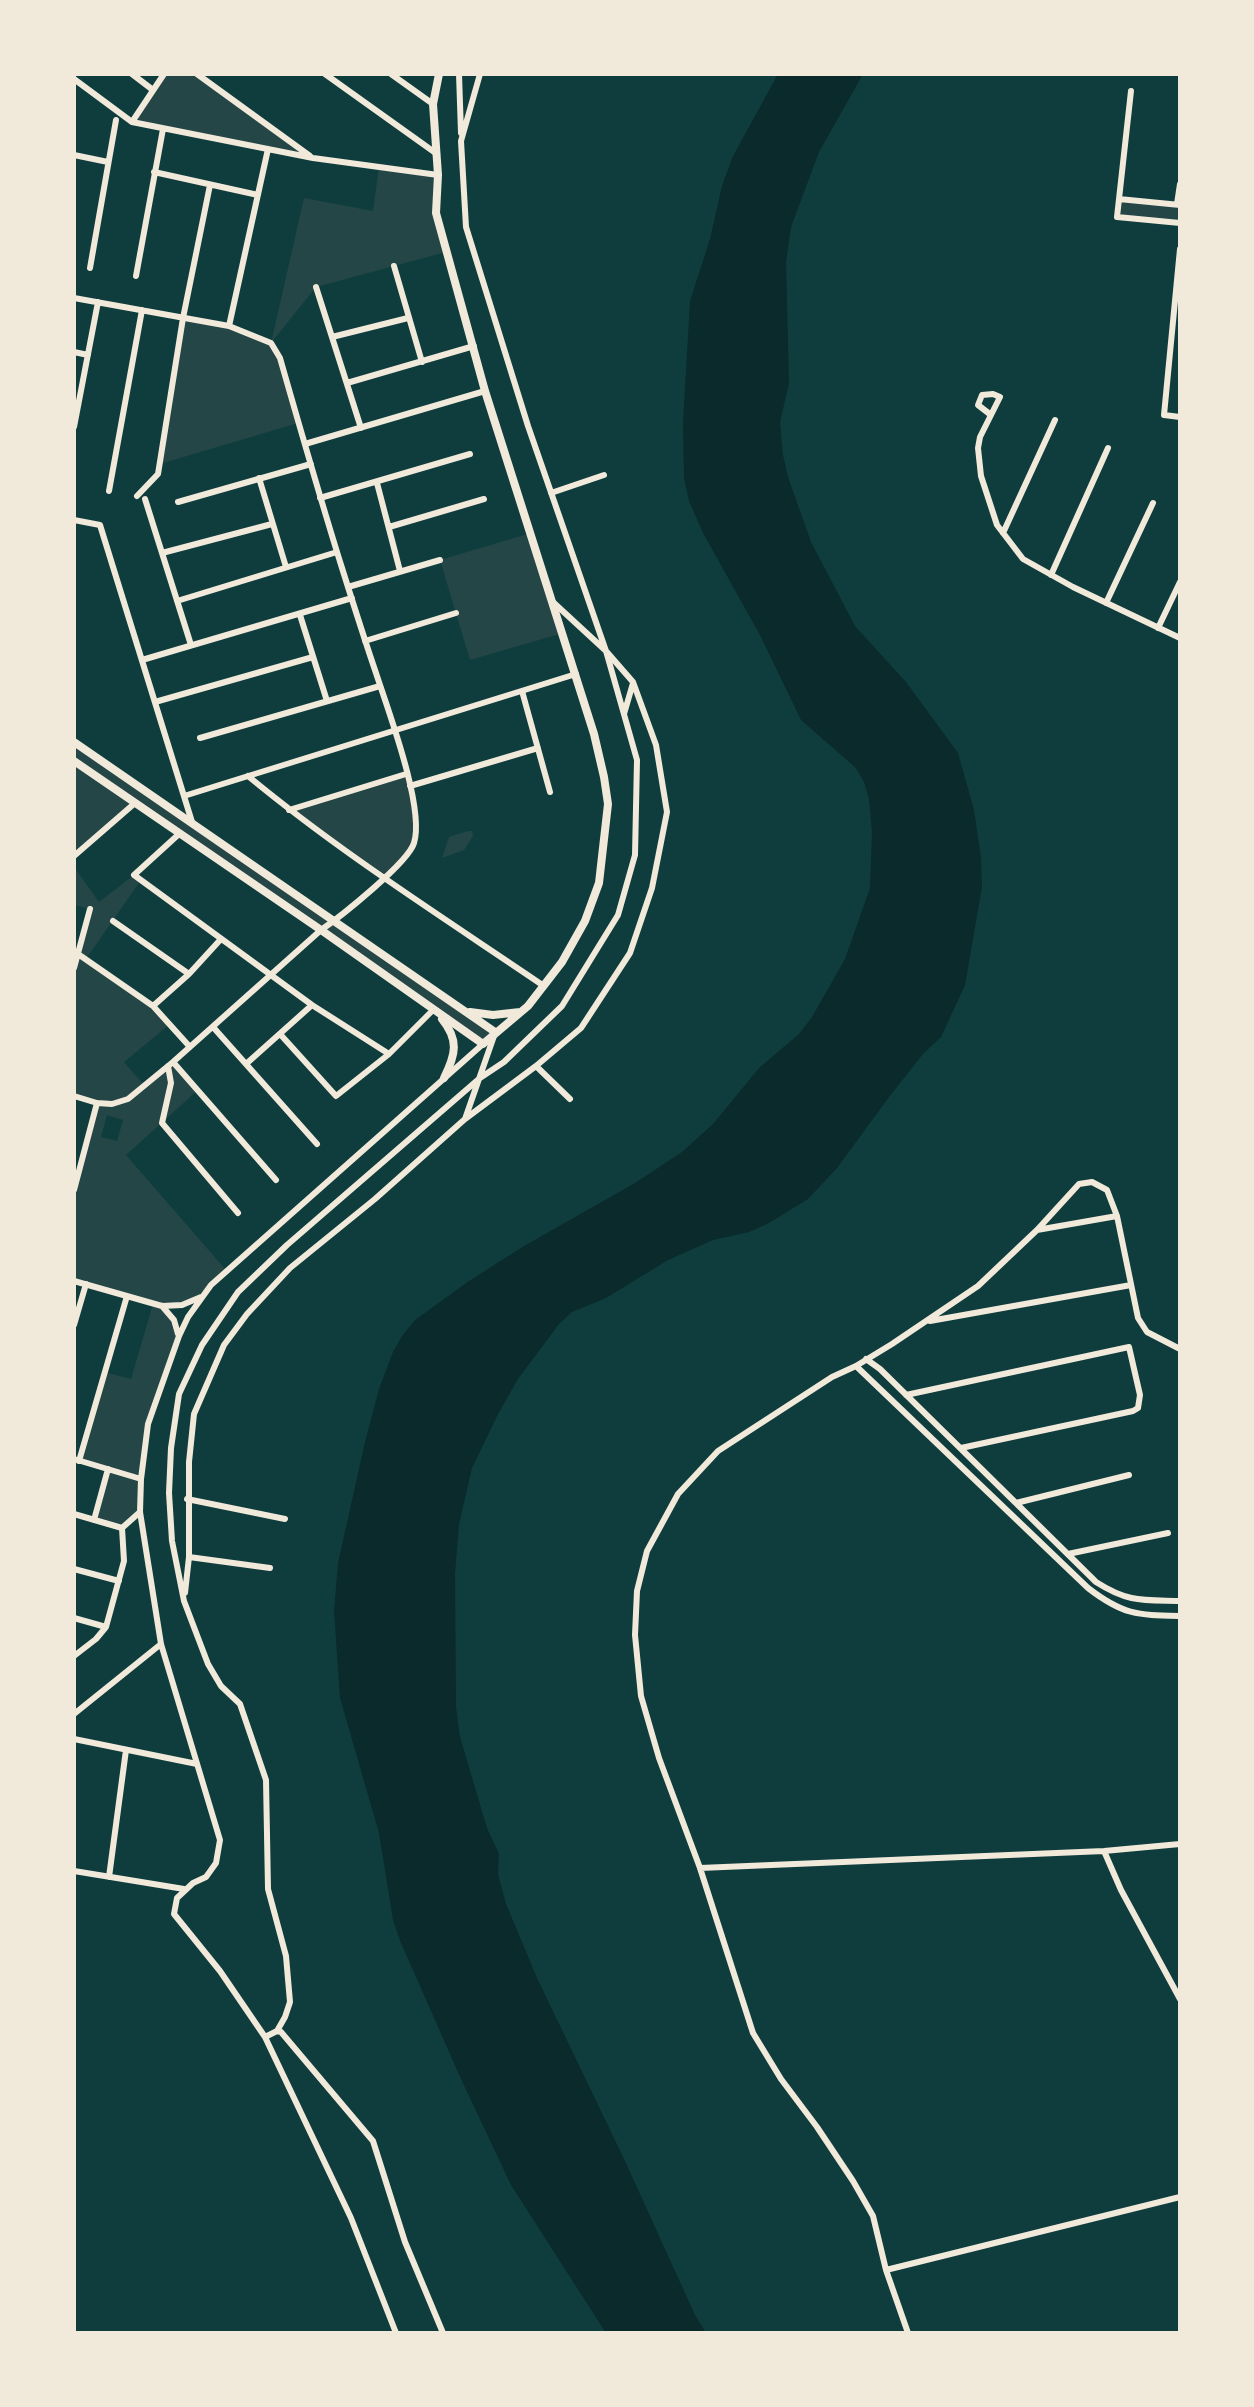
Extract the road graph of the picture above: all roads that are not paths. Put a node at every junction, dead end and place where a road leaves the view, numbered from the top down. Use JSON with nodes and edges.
{"nodes":[{"id":1,"x":132,"y":74,"type":"edge"},
{"id":2,"x":164,"y":74,"type":"edge"},
{"id":3,"x":197,"y":74,"type":"edge"},
{"id":4,"x":325,"y":74,"type":"edge"},
{"id":5,"x":391,"y":74,"type":"edge"},
{"id":6,"x":439,"y":74,"type":"edge"},
{"id":7,"x":459,"y":74,"type":"edge"},
{"id":8,"x":480,"y":74,"type":"edge"},
{"id":9,"x":74,"y":79,"type":"edge"},
{"id":10,"x":153,"y":90,"type":"junction"},
{"id":11,"x":1131,"y":91,"type":"dead end"},
{"id":12,"x":433,"y":104,"type":"junction"},
{"id":13,"x":116,"y":120,"type":"dead end"},
{"id":14,"x":132,"y":122,"type":"junction"},
{"id":15,"x":163,"y":129,"type":"junction"},
{"id":16,"x":461,"y":141,"type":"junction"},
{"id":17,"x":268,"y":149,"type":"junction"},
{"id":18,"x":437,"y":154,"type":"junction"},
{"id":19,"x":74,"y":155,"type":"edge"},
{"id":20,"x":313,"y":158,"type":"junction"},
{"id":21,"x":108,"y":162,"type":"junction"},
{"id":22,"x":154,"y":172,"type":"junction"},
{"id":23,"x":438,"y":175,"type":"junction"},
{"id":24,"x":1180,"y":184,"type":"edge"},
{"id":25,"x":210,"y":185,"type":"junction"},
{"id":26,"x":258,"y":195,"type":"junction"},
{"id":27,"x":1119,"y":199,"type":"junction"},
{"id":28,"x":1178,"y":204,"type":"edge"},
{"id":29,"x":1180,"y":223,"type":"edge"},
{"id":30,"x":1180,"y":249,"type":"edge"},
{"id":31,"x":394,"y":266,"type":"dead end"},
{"id":32,"x":90,"y":268,"type":"dead end"},
{"id":33,"x":136,"y":276,"type":"dead end"},
{"id":34,"x":316,"y":287,"type":"dead end"},
{"id":35,"x":74,"y":298,"type":"edge"},
{"id":36,"x":98,"y":302,"type":"junction"},
{"id":37,"x":142,"y":310,"type":"junction"},
{"id":38,"x":183,"y":318,"type":"junction"},
{"id":39,"x":408,"y":318,"type":"junction"},
{"id":40,"x":229,"y":326,"type":"junction"},
{"id":41,"x":332,"y":337,"type":"junction"},
{"id":42,"x":474,"y":346,"type":"junction"},
{"id":43,"x":74,"y":352,"type":"edge"},
{"id":44,"x":88,"y":355,"type":"junction"},
{"id":45,"x":422,"y":362,"type":"junction"},
{"id":46,"x":347,"y":383,"type":"junction"},
{"id":47,"x":485,"y":391,"type":"junction"},
{"id":48,"x":991,"y":415,"type":"dead end"},
{"id":49,"x":1180,"y":417,"type":"edge"},
{"id":50,"x":1055,"y":420,"type":"dead end"},
{"id":51,"x":74,"y":427,"type":"edge"},
{"id":52,"x":361,"y":428,"type":"junction"},
{"id":53,"x":305,"y":444,"type":"junction"},
{"id":54,"x":1108,"y":448,"type":"dead end"},
{"id":55,"x":470,"y":454,"type":"dead end"},
{"id":56,"x":311,"y":464,"type":"junction"},
{"id":57,"x":604,"y":475,"type":"dead end"},
{"id":58,"x":259,"y":478,"type":"junction"},
{"id":59,"x":377,"y":483,"type":"junction"},
{"id":60,"x":109,"y":491,"type":"dead end"},
{"id":61,"x":551,"y":493,"type":"junction"},
{"id":62,"x":137,"y":496,"type":"dead end"},
{"id":63,"x":320,"y":498,"type":"junction"},
{"id":64,"x":145,"y":499,"type":"dead end"},
{"id":65,"x":484,"y":499,"type":"dead end"},
{"id":66,"x":178,"y":502,"type":"dead end"},
{"id":67,"x":1153,"y":503,"type":"dead end"},
{"id":68,"x":74,"y":520,"type":"edge"},
{"id":69,"x":272,"y":524,"type":"junction"},
{"id":70,"x":389,"y":527,"type":"junction"},
{"id":71,"x":1003,"y":533,"type":"junction"},
{"id":72,"x":337,"y":552,"type":"junction"},
{"id":73,"x":162,"y":553,"type":"junction"},
{"id":74,"x":440,"y":560,"type":"dead end"},
{"id":75,"x":286,"y":567,"type":"junction"},
{"id":76,"x":400,"y":571,"type":"junction"},
{"id":77,"x":1051,"y":575,"type":"junction"},
{"id":78,"x":1180,"y":582,"type":"edge"},
{"id":79,"x":348,"y":587,"type":"junction"},
{"id":80,"x":352,"y":598,"type":"junction"},
{"id":81,"x":177,"y":601,"type":"junction"},
{"id":82,"x":553,"y":603,"type":"junction"},
{"id":83,"x":1106,"y":603,"type":"junction"},
{"id":84,"x":456,"y":613,"type":"dead end"},
{"id":85,"x":300,"y":615,"type":"junction"},
{"id":86,"x":1158,"y":628,"type":"junction"},
{"id":87,"x":1180,"y":638,"type":"edge"},
{"id":88,"x":365,"y":641,"type":"junction"},
{"id":89,"x":191,"y":645,"type":"junction"},
{"id":90,"x":606,"y":651,"type":"junction"},
{"id":91,"x":313,"y":657,"type":"junction"},
{"id":92,"x":142,"y":660,"type":"junction"},
{"id":93,"x":576,"y":674,"type":"junction"},
{"id":94,"x":633,"y":682,"type":"junction"},
{"id":95,"x":380,"y":686,"type":"junction"},
{"id":96,"x":522,"y":691,"type":"junction"},
{"id":97,"x":327,"y":701,"type":"junction"},
{"id":98,"x":155,"y":702,"type":"junction"},
{"id":99,"x":624,"y":714,"type":"junction"},
{"id":100,"x":394,"y":730,"type":"junction"},
{"id":101,"x":200,"y":738,"type":"dead end"},
{"id":102,"x":74,"y":742,"type":"edge"},
{"id":103,"x":538,"y":748,"type":"junction"},
{"id":104,"x":74,"y":761,"type":"edge"},
{"id":105,"x":406,"y":774,"type":"junction"},
{"id":106,"x":248,"y":776,"type":"junction"},
{"id":107,"x":410,"y":786,"type":"junction"},
{"id":108,"x":550,"y":792,"type":"dead end"},
{"id":109,"x":184,"y":796,"type":"junction"},
{"id":110,"x":135,"y":803,"type":"junction"},
{"id":111,"x":289,"y":810,"type":"junction"},
{"id":112,"x":192,"y":822,"type":"junction"},
{"id":113,"x":179,"y":834,"type":"junction"},
{"id":114,"x":74,"y":856,"type":"edge"},
{"id":115,"x":384,"y":878,"type":"junction"},
{"id":116,"x":90,"y":909,"type":"dead end"},
{"id":117,"x":113,"y":921,"type":"dead end"},
{"id":118,"x":336,"y":921,"type":"junction"},
{"id":119,"x":321,"y":930,"type":"junction"},
{"id":120,"x":221,"y":939,"type":"junction"},
{"id":121,"x":78,"y":954,"type":"junction"},
{"id":122,"x":74,"y":968,"type":"edge"},
{"id":123,"x":189,"y":974,"type":"junction"},
{"id":124,"x":272,"y":976,"type":"junction"},
{"id":125,"x":544,"y":986,"type":"junction"},
{"id":126,"x":312,"y":1005,"type":"junction"},
{"id":127,"x":153,"y":1006,"type":"junction"},
{"id":128,"x":434,"y":1009,"type":"junction"},
{"id":129,"x":467,"y":1011,"type":"junction"},
{"id":130,"x":520,"y":1012,"type":"junction"},
{"id":131,"x":213,"y":1027,"type":"junction"},
{"id":132,"x":495,"y":1032,"type":"junction"},
{"id":133,"x":280,"y":1034,"type":"junction"},
{"id":134,"x":483,"y":1044,"type":"junction"},
{"id":135,"x":190,"y":1047,"type":"junction"},
{"id":136,"x":389,"y":1054,"type":"junction"},
{"id":137,"x":171,"y":1064,"type":"junction"},
{"id":138,"x":246,"y":1064,"type":"junction"},
{"id":139,"x":536,"y":1066,"type":"junction"},
{"id":140,"x":444,"y":1078,"type":"junction"},
{"id":141,"x":480,"y":1078,"type":"junction"},
{"id":142,"x":74,"y":1096,"type":"edge"},
{"id":143,"x":570,"y":1099,"type":"dead end"},
{"id":144,"x":97,"y":1103,"type":"junction"},
{"id":145,"x":465,"y":1119,"type":"junction"},
{"id":146,"x":317,"y":1144,"type":"dead end"},
{"id":147,"x":276,"y":1180,"type":"dead end"},
{"id":148,"x":74,"y":1190,"type":"edge"},
{"id":149,"x":238,"y":1213,"type":"dead end"},
{"id":150,"x":1117,"y":1216,"type":"junction"},
{"id":151,"x":1037,"y":1230,"type":"junction"},
{"id":152,"x":74,"y":1281,"type":"edge"},
{"id":153,"x":86,"y":1284,"type":"junction"},
{"id":154,"x":1131,"y":1285,"type":"junction"},
{"id":155,"x":127,"y":1296,"type":"junction"},
{"id":156,"x":201,"y":1297,"type":"junction"},
{"id":157,"x":162,"y":1306,"type":"junction"},
{"id":158,"x":927,"y":1321,"type":"junction"},
{"id":159,"x":74,"y":1325,"type":"edge"},
{"id":160,"x":179,"y":1336,"type":"junction"},
{"id":161,"x":1180,"y":1349,"type":"edge"},
{"id":162,"x":866,"y":1359,"type":"junction"},
{"id":163,"x":856,"y":1366,"type":"junction"},
{"id":164,"x":906,"y":1395,"type":"junction"},
{"id":165,"x":961,"y":1448,"type":"junction"},
{"id":166,"x":77,"y":1460,"type":"edge"},
{"id":167,"x":108,"y":1469,"type":"junction"},
{"id":168,"x":1129,"y":1475,"type":"dead end"},
{"id":169,"x":141,"y":1479,"type":"junction"},
{"id":170,"x":187,"y":1499,"type":"junction"},
{"id":171,"x":1016,"y":1503,"type":"junction"},
{"id":172,"x":140,"y":1512,"type":"junction"},
{"id":173,"x":74,"y":1514,"type":"edge"},
{"id":174,"x":285,"y":1519,"type":"dead end"},
{"id":175,"x":94,"y":1520,"type":"junction"},
{"id":176,"x":122,"y":1528,"type":"junction"},
{"id":177,"x":1168,"y":1533,"type":"dead end"},
{"id":178,"x":1068,"y":1554,"type":"junction"},
{"id":179,"x":189,"y":1557,"type":"junction"},
{"id":180,"x":270,"y":1568,"type":"dead end"},
{"id":181,"x":74,"y":1569,"type":"edge"},
{"id":182,"x":119,"y":1581,"type":"junction"},
{"id":183,"x":184,"y":1601,"type":"junction"},
{"id":184,"x":1180,"y":1601,"type":"edge"},
{"id":185,"x":1180,"y":1616,"type":"edge"},
{"id":186,"x":74,"y":1618,"type":"edge"},
{"id":187,"x":106,"y":1627,"type":"junction"},
{"id":188,"x":161,"y":1644,"type":"junction"},
{"id":189,"x":74,"y":1656,"type":"edge"},
{"id":190,"x":74,"y":1714,"type":"edge"},
{"id":191,"x":74,"y":1739,"type":"edge"},
{"id":192,"x":126,"y":1750,"type":"junction"},
{"id":193,"x":197,"y":1764,"type":"junction"},
{"id":194,"x":1180,"y":1844,"type":"edge"},
{"id":195,"x":1104,"y":1851,"type":"junction"},
{"id":196,"x":700,"y":1868,"type":"junction"},
{"id":197,"x":74,"y":1871,"type":"edge"},
{"id":198,"x":109,"y":1877,"type":"junction"},
{"id":199,"x":184,"y":1889,"type":"junction"},
{"id":200,"x":1180,"y":1999,"type":"edge"},
{"id":201,"x":277,"y":2031,"type":"junction"},
{"id":202,"x":265,"y":2037,"type":"junction"},
{"id":203,"x":1180,"y":2197,"type":"edge"},
{"id":204,"x":886,"y":2270,"type":"junction"},
{"id":205,"x":396,"y":2333,"type":"edge"},
{"id":206,"x":443,"y":2333,"type":"edge"},
{"id":207,"x":908,"y":2333,"type":"edge"}],
"edges":[{"from":1,"to":10,"type":"street"},
{"from":2,"to":10,"type":"street"},
{"from":3,"to":20,"type":"street"},
{"from":4,"to":18,"type":"street"},
{"from":5,"to":12,"type":"street"},
{"from":6,"to":12,"type":"street"},
{"from":7,"to":16,"type":"street"},
{"from":8,"to":16,"type":"street"},
{"from":9,"to":14,"type":"street"},
{"from":10,"to":14,"type":"street"},
{"from":11,"to":27,"type":"street"},
{"from":12,"to":18,"type":"street"},
{"from":13,"to":21,"type":"street"},
{"from":14,"to":15,"type":"street"},
{"from":15,"to":17,"type":"street"},
{"from":15,"to":22,"type":"street"},
{"from":16,"to":61,"type":"street"},
{"from":17,"to":20,"type":"street"},
{"from":17,"to":26,"type":"street"},
{"from":18,"to":23,"type":"street"},
{"from":19,"to":21,"type":"street"},
{"from":20,"to":23,"type":"street"},
{"from":21,"to":32,"type":"street"},
{"from":22,"to":25,"type":"street"},
{"from":22,"to":33,"type":"street"},
{"from":23,"to":42,"type":"street"},
{"from":24,"to":28,"type":"street"},
{"from":25,"to":26,"type":"street"},
{"from":25,"to":38,"type":"street"},
{"from":26,"to":40,"type":"street"},
{"from":27,"to":28,"type":"street"},
{"from":27,"to":29,"type":"street"},
{"from":30,"to":49,"type":"street"},
{"from":31,"to":39,"type":"street"},
{"from":34,"to":41,"type":"street"},
{"from":35,"to":36,"type":"street"},
{"from":36,"to":37,"type":"street"},
{"from":36,"to":44,"type":"street"},
{"from":37,"to":38,"type":"street"},
{"from":37,"to":60,"type":"street"},
{"from":38,"to":40,"type":"street"},
{"from":38,"to":62,"type":"street"},
{"from":39,"to":41,"type":"street"},
{"from":39,"to":45,"type":"street"},
{"from":40,"to":53,"type":"street"},
{"from":41,"to":46,"type":"street"},
{"from":42,"to":45,"type":"street"},
{"from":42,"to":47,"type":"street"},
{"from":43,"to":44,"type":"street"},
{"from":44,"to":51,"type":"street"},
{"from":45,"to":46,"type":"street"},
{"from":46,"to":52,"type":"street"},
{"from":47,"to":52,"type":"street"},
{"from":47,"to":82,"type":"street"},
{"from":48,"to":71,"type":"street"},
{"from":50,"to":71,"type":"street"},
{"from":52,"to":53,"type":"street"},
{"from":53,"to":56,"type":"street"},
{"from":54,"to":77,"type":"street"},
{"from":55,"to":59,"type":"street"},
{"from":56,"to":58,"type":"street"},
{"from":56,"to":63,"type":"street"},
{"from":57,"to":61,"type":"street"},
{"from":58,"to":66,"type":"street"},
{"from":58,"to":69,"type":"street"},
{"from":59,"to":63,"type":"street"},
{"from":59,"to":70,"type":"street"},
{"from":61,"to":90,"type":"street"},
{"from":63,"to":72,"type":"street"},
{"from":64,"to":73,"type":"street"},
{"from":65,"to":70,"type":"street"},
{"from":67,"to":83,"type":"street"},
{"from":68,"to":92,"type":"street"},
{"from":69,"to":73,"type":"street"},
{"from":69,"to":75,"type":"street"},
{"from":70,"to":76,"type":"street"},
{"from":71,"to":77,"type":"street"},
{"from":72,"to":75,"type":"street"},
{"from":72,"to":79,"type":"street"},
{"from":73,"to":81,"type":"street"},
{"from":74,"to":76,"type":"street"},
{"from":75,"to":81,"type":"street"},
{"from":76,"to":79,"type":"street"},
{"from":77,"to":83,"type":"street"},
{"from":78,"to":86,"type":"street"},
{"from":79,"to":80,"type":"street"},
{"from":80,"to":85,"type":"street"},
{"from":80,"to":88,"type":"street"},
{"from":81,"to":89,"type":"street"},
{"from":82,"to":90,"type":"street"},
{"from":82,"to":93,"type":"street"},
{"from":83,"to":86,"type":"street"},
{"from":84,"to":88,"type":"street"},
{"from":85,"to":89,"type":"street"},
{"from":85,"to":91,"type":"street"},
{"from":86,"to":87,"type":"street"},
{"from":88,"to":95,"type":"street"},
{"from":89,"to":92,"type":"street"},
{"from":90,"to":94,"type":"street"},
{"from":90,"to":99,"type":"street"},
{"from":91,"to":97,"type":"street"},
{"from":91,"to":98,"type":"street"},
{"from":92,"to":98,"type":"street"},
{"from":93,"to":96,"type":"street"},
{"from":93,"to":125,"type":"street"},
{"from":94,"to":99,"type":"street"},
{"from":94,"to":139,"type":"street"},
{"from":95,"to":97,"type":"street"},
{"from":95,"to":100,"type":"street"},
{"from":96,"to":100,"type":"street"},
{"from":96,"to":103,"type":"street"},
{"from":97,"to":101,"type":"street"},
{"from":98,"to":109,"type":"street"},
{"from":99,"to":141,"type":"street"},
{"from":100,"to":105,"type":"street"},
{"from":100,"to":106,"type":"street"},
{"from":102,"to":112,"type":"street"},
{"from":103,"to":107,"type":"street"},
{"from":103,"to":108,"type":"street"},
{"from":104,"to":110,"type":"street"},
{"from":105,"to":107,"type":"street"},
{"from":105,"to":111,"type":"street"},
{"from":106,"to":109,"type":"street"},
{"from":106,"to":111,"type":"street"},
{"from":107,"to":115,"type":"street"},
{"from":109,"to":112,"type":"street"},
{"from":110,"to":113,"type":"street"},
{"from":110,"to":114,"type":"street"},
{"from":111,"to":115,"type":"street"},
{"from":112,"to":118,"type":"street"},
{"from":113,"to":119,"type":"street"},
{"from":113,"to":120,"type":"street"},
{"from":115,"to":118,"type":"street"},
{"from":115,"to":125,"type":"street"},
{"from":116,"to":121,"type":"street"},
{"from":117,"to":123,"type":"street"},
{"from":118,"to":119,"type":"street"},
{"from":118,"to":129,"type":"street"},
{"from":119,"to":124,"type":"street"},
{"from":119,"to":128,"type":"street"},
{"from":120,"to":123,"type":"street"},
{"from":120,"to":124,"type":"street"},
{"from":121,"to":122,"type":"street"},
{"from":121,"to":127,"type":"street"},
{"from":123,"to":127,"type":"street"},
{"from":124,"to":126,"type":"street"},
{"from":124,"to":131,"type":"street"},
{"from":125,"to":130,"type":"street"},
{"from":126,"to":133,"type":"street"},
{"from":126,"to":136,"type":"street"},
{"from":127,"to":135,"type":"street"},
{"from":128,"to":134,"type":"street"},
{"from":128,"to":136,"type":"street"},
{"from":128,"to":140,"type":"street"},
{"from":129,"to":130,"type":"street"},
{"from":129,"to":132,"type":"street"},
{"from":130,"to":132,"type":"street"},
{"from":131,"to":135,"type":"street"},
{"from":131,"to":138,"type":"street"},
{"from":132,"to":134,"type":"street"},
{"from":132,"to":141,"type":"street"},
{"from":133,"to":136,"type":"street"},
{"from":133,"to":138,"type":"street"},
{"from":134,"to":140,"type":"street"},
{"from":135,"to":137,"type":"street"},
{"from":137,"to":144,"type":"street"},
{"from":137,"to":147,"type":"street"},
{"from":137,"to":149,"type":"street"},
{"from":138,"to":146,"type":"street"},
{"from":139,"to":143,"type":"street"},
{"from":139,"to":145,"type":"street"},
{"from":140,"to":156,"type":"street"},
{"from":141,"to":145,"type":"street"},
{"from":141,"to":183,"type":"street"},
{"from":142,"to":144,"type":"street"},
{"from":144,"to":148,"type":"street"},
{"from":145,"to":170,"type":"street"},
{"from":150,"to":151,"type":"street"},
{"from":150,"to":151,"type":"street"},
{"from":150,"to":154,"type":"street"},
{"from":151,"to":158,"type":"street"},
{"from":152,"to":153,"type":"street"},
{"from":153,"to":155,"type":"street"},
{"from":153,"to":159,"type":"street"},
{"from":154,"to":158,"type":"street"},
{"from":154,"to":161,"type":"street"},
{"from":155,"to":157,"type":"street"},
{"from":155,"to":166,"type":"street"},
{"from":156,"to":157,"type":"street"},
{"from":156,"to":160,"type":"street"},
{"from":157,"to":160,"type":"street"},
{"from":158,"to":162,"type":"street"},
{"from":160,"to":169,"type":"street"},
{"from":162,"to":163,"type":"street"},
{"from":162,"to":164,"type":"street"},
{"from":163,"to":185,"type":"street"},
{"from":163,"to":196,"type":"street"},
{"from":164,"to":165,"type":"street"},
{"from":164,"to":165,"type":"street"},
{"from":165,"to":171,"type":"street"},
{"from":166,"to":167,"type":"street"},
{"from":167,"to":169,"type":"street"},
{"from":167,"to":175,"type":"street"},
{"from":168,"to":171,"type":"street"},
{"from":169,"to":172,"type":"street"},
{"from":170,"to":174,"type":"street"},
{"from":170,"to":179,"type":"street"},
{"from":171,"to":178,"type":"street"},
{"from":172,"to":176,"type":"street"},
{"from":172,"to":188,"type":"street"},
{"from":173,"to":175,"type":"street"},
{"from":175,"to":176,"type":"street"},
{"from":176,"to":182,"type":"street"},
{"from":177,"to":178,"type":"street"},
{"from":178,"to":184,"type":"street"},
{"from":179,"to":180,"type":"street"},
{"from":179,"to":183,"type":"street"},
{"from":181,"to":182,"type":"street"},
{"from":182,"to":187,"type":"street"},
{"from":183,"to":201,"type":"street"},
{"from":186,"to":187,"type":"street"},
{"from":187,"to":189,"type":"street"},
{"from":188,"to":190,"type":"street"},
{"from":188,"to":193,"type":"street"},
{"from":191,"to":192,"type":"street"},
{"from":192,"to":193,"type":"street"},
{"from":192,"to":198,"type":"street"},
{"from":193,"to":199,"type":"street"},
{"from":194,"to":195,"type":"street"},
{"from":195,"to":196,"type":"street"},
{"from":195,"to":200,"type":"street"},
{"from":196,"to":204,"type":"street"},
{"from":197,"to":198,"type":"street"},
{"from":198,"to":199,"type":"street"},
{"from":199,"to":202,"type":"street"},
{"from":201,"to":202,"type":"street"},
{"from":201,"to":206,"type":"street"},
{"from":202,"to":205,"type":"street"},
{"from":203,"to":204,"type":"street"},
{"from":204,"to":207,"type":"street"}]}
